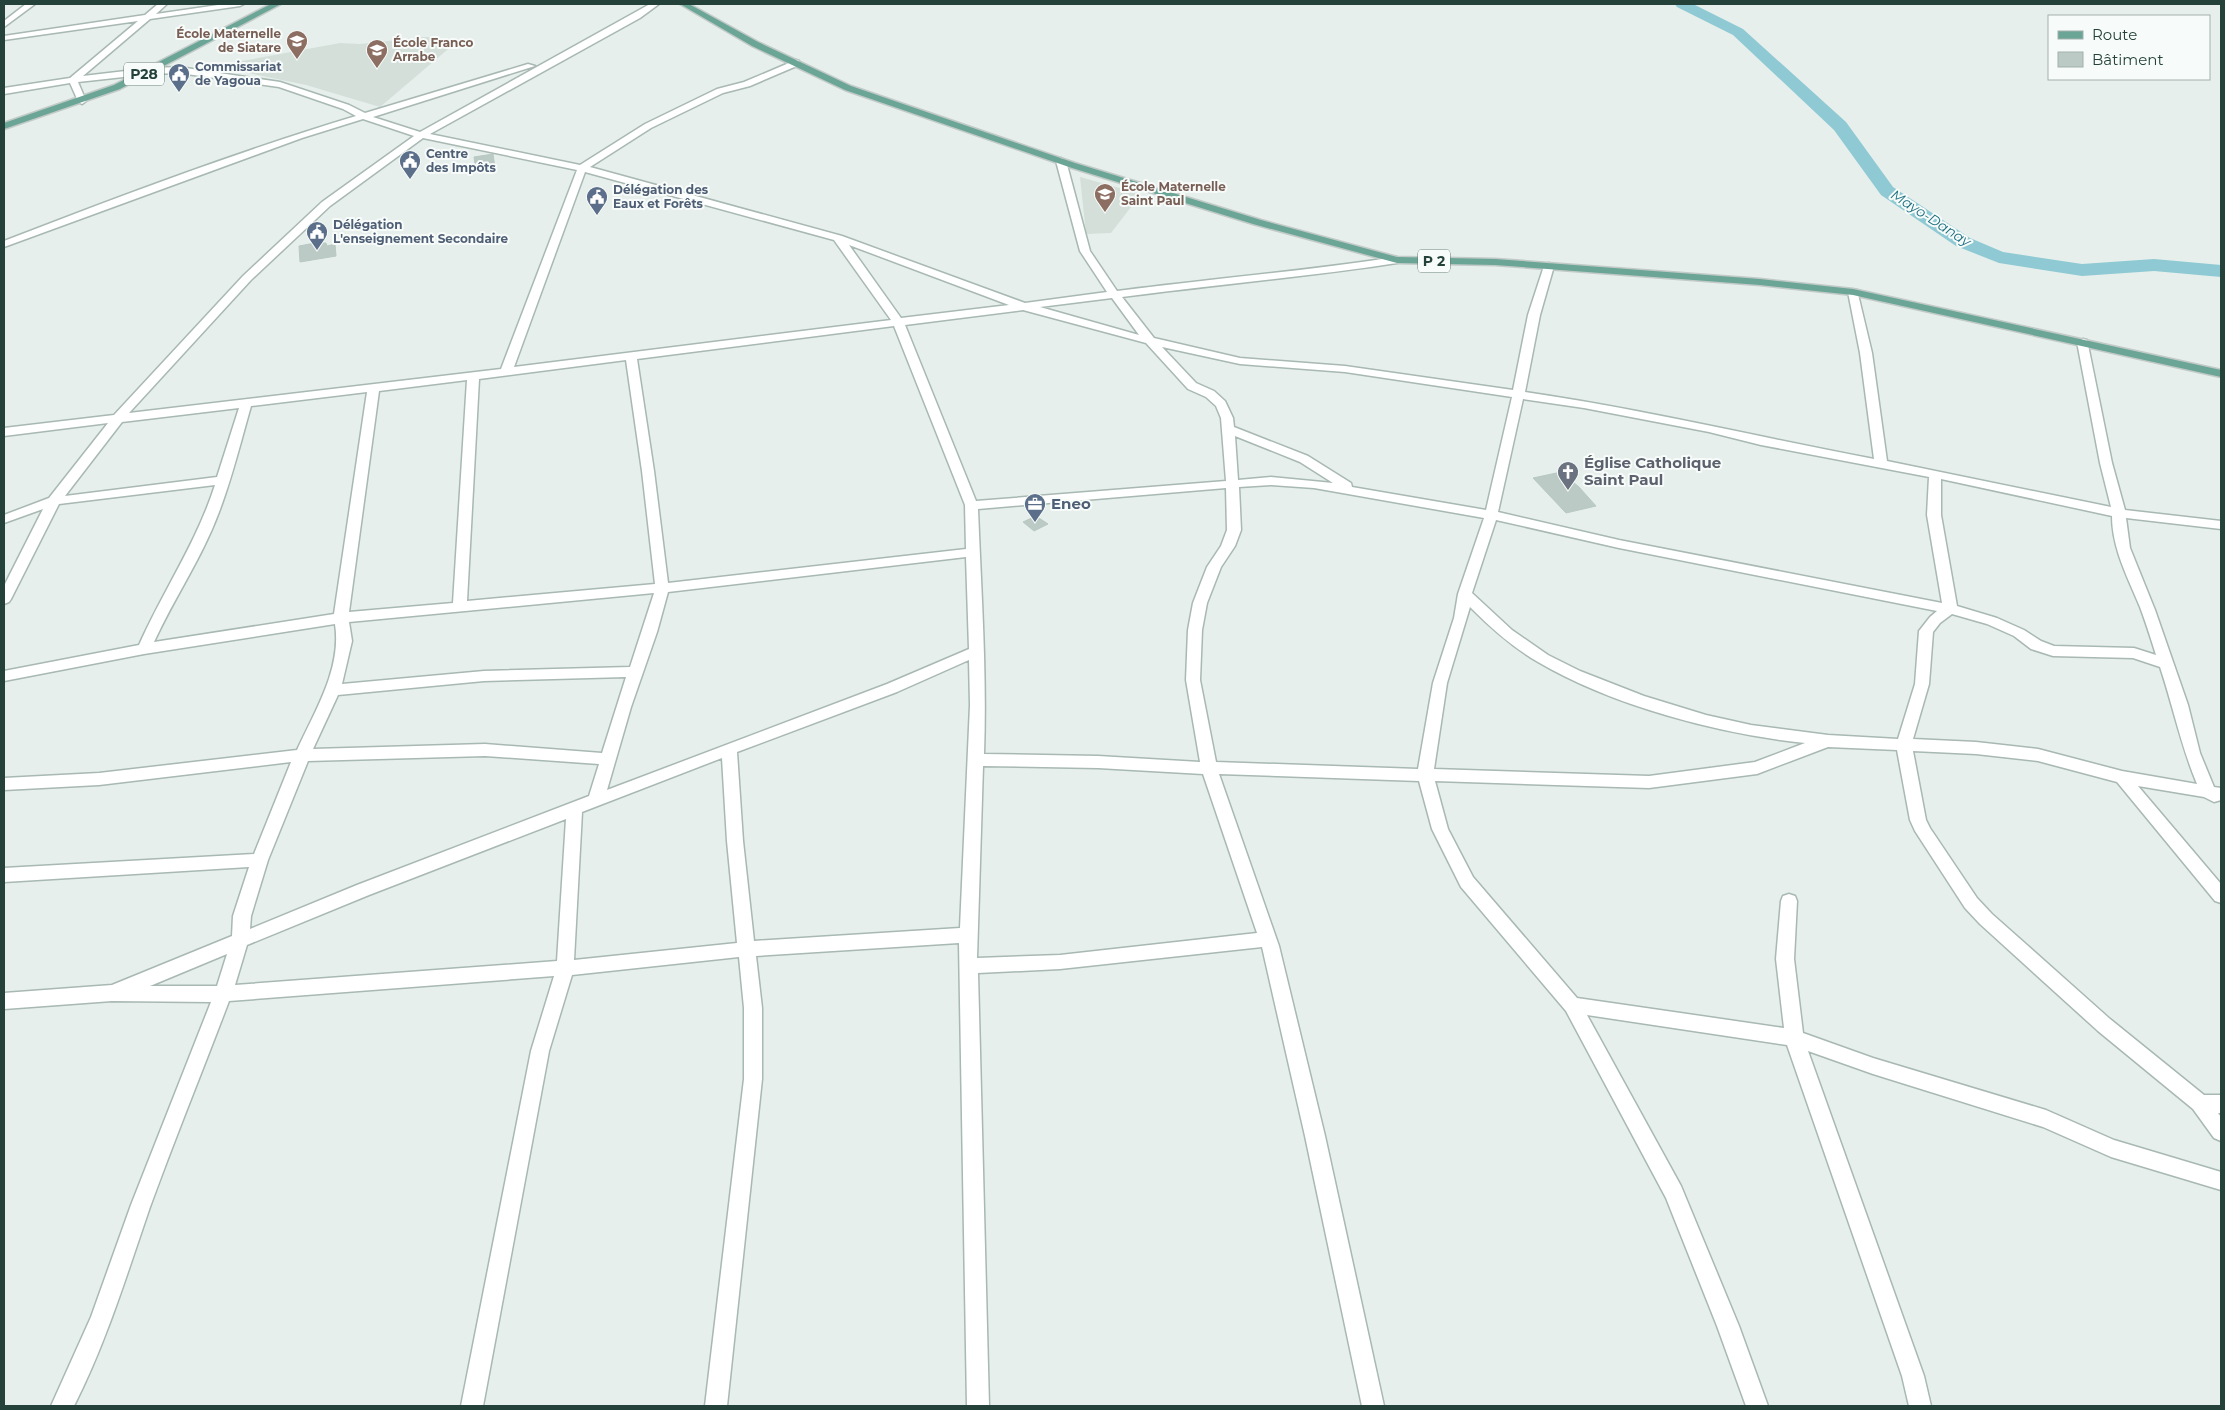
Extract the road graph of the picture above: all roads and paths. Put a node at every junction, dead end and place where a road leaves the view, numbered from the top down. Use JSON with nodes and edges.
{"nodes":[{"id":1,"x":31,"y":4,"type":"edge"},
{"id":2,"x":163,"y":4,"type":"edge"},
{"id":3,"x":240,"y":4,"type":"edge"},
{"id":4,"x":277,"y":4,"type":"edge"},
{"id":5,"x":655,"y":4,"type":"edge"},
{"id":6,"x":684,"y":4,"type":"edge"},
{"id":7,"x":146,"y":18,"type":"junction"},
{"id":8,"x":4,"y":25,"type":"edge"},
{"id":9,"x":4,"y":38,"type":"edge"},
{"id":10,"x":563,"y":56,"type":"junction"},
{"id":11,"x":796,"y":63,"type":"junction"},
{"id":12,"x":151,"y":71,"type":"junction"},
{"id":13,"x":73,"y":80,"type":"junction"},
{"id":14,"x":4,"y":91,"type":"edge"},
{"id":15,"x":82,"y":101,"type":"junction"},
{"id":16,"x":365,"y":117,"type":"junction"},
{"id":17,"x":4,"y":126,"type":"edge"},
{"id":18,"x":420,"y":134,"type":"junction"},
{"id":19,"x":1061,"y":161,"type":"junction"},
{"id":20,"x":582,"y":168,"type":"junction"},
{"id":21,"x":838,"y":238,"type":"junction"},
{"id":22,"x":4,"y":244,"type":"edge"},
{"id":23,"x":1397,"y":260,"type":"junction"},
{"id":24,"x":1549,"y":266,"type":"junction"},
{"id":25,"x":1853,"y":292,"type":"junction"},
{"id":26,"x":1114,"y":294,"type":"junction"},
{"id":27,"x":1026,"y":307,"type":"junction"},
{"id":28,"x":898,"y":322,"type":"junction"},
{"id":29,"x":1150,"y":341,"type":"junction"},
{"id":30,"x":2083,"y":342,"type":"junction"},
{"id":31,"x":631,"y":356,"type":"junction"},
{"id":32,"x":506,"y":372,"type":"junction"},
{"id":33,"x":2221,"y":374,"type":"edge"},
{"id":34,"x":473,"y":376,"type":"junction"},
{"id":35,"x":374,"y":387,"type":"junction"},
{"id":36,"x":1518,"y":395,"type":"junction"},
{"id":37,"x":246,"y":403,"type":"junction"},
{"id":38,"x":119,"y":417,"type":"junction"},
{"id":39,"x":1228,"y":429,"type":"junction"},
{"id":40,"x":4,"y":432,"type":"edge"},
{"id":41,"x":1881,"y":463,"type":"junction"},
{"id":42,"x":1935,"y":474,"type":"junction"},
{"id":43,"x":223,"y":480,"type":"junction"},
{"id":44,"x":1233,"y":484,"type":"junction"},
{"id":45,"x":1352,"y":490,"type":"junction"},
{"id":46,"x":54,"y":500,"type":"junction"},
{"id":47,"x":971,"y":505,"type":"junction"},
{"id":48,"x":2119,"y":514,"type":"junction"},
{"id":49,"x":1491,"y":516,"type":"junction"},
{"id":50,"x":4,"y":519,"type":"edge"},
{"id":51,"x":2221,"y":525,"type":"edge"},
{"id":52,"x":974,"y":552,"type":"junction"},
{"id":53,"x":662,"y":588,"type":"junction"},
{"id":54,"x":1465,"y":594,"type":"junction"},
{"id":55,"x":4,"y":599,"type":"edge"},
{"id":56,"x":460,"y":607,"type":"junction"},
{"id":57,"x":1950,"y":609,"type":"junction"},
{"id":58,"x":340,"y":618,"type":"junction"},
{"id":59,"x":144,"y":649,"type":"junction"},
{"id":60,"x":976,"y":651,"type":"junction"},
{"id":61,"x":2166,"y":664,"type":"junction"},
{"id":62,"x":636,"y":672,"type":"junction"},
{"id":63,"x":4,"y":676,"type":"edge"},
{"id":64,"x":332,"y":690,"type":"junction"},
{"id":65,"x":1827,"y":741,"type":"junction"},
{"id":66,"x":1904,"y":744,"type":"junction"},
{"id":67,"x":729,"y":750,"type":"junction"},
{"id":68,"x":302,"y":755,"type":"junction"},
{"id":69,"x":608,"y":759,"type":"junction"},
{"id":70,"x":976,"y":760,"type":"junction"},
{"id":71,"x":1209,"y":768,"type":"junction"},
{"id":72,"x":1425,"y":775,"type":"junction"},
{"id":73,"x":2122,"y":777,"type":"junction"},
{"id":74,"x":4,"y":784,"type":"edge"},
{"id":75,"x":2215,"y":793,"type":"edge"},
{"id":76,"x":596,"y":800,"type":"junction"},
{"id":77,"x":2221,"y":801,"type":"edge"},
{"id":78,"x":574,"y":809,"type":"junction"},
{"id":79,"x":260,"y":860,"type":"junction"},
{"id":80,"x":4,"y":875,"type":"edge"},
{"id":81,"x":2221,"y":896,"type":"edge"},
{"id":82,"x":1788,"y":901,"type":"dead end"},
{"id":83,"x":968,"y":935,"type":"junction"},
{"id":84,"x":1268,"y":939,"type":"junction"},
{"id":85,"x":240,"y":941,"type":"junction"},
{"id":86,"x":748,"y":949,"type":"junction"},
{"id":87,"x":968,"y":966,"type":"junction"},
{"id":88,"x":565,"y":968,"type":"junction"},
{"id":89,"x":112,"y":993,"type":"junction"},
{"id":90,"x":223,"y":994,"type":"junction"},
{"id":91,"x":4,"y":1001,"type":"edge"},
{"id":92,"x":1572,"y":1005,"type":"junction"},
{"id":93,"x":1794,"y":1038,"type":"junction"},
{"id":94,"x":2200,"y":1103,"type":"junction"},
{"id":95,"x":2221,"y":1104,"type":"edge"},
{"id":96,"x":2221,"y":1132,"type":"edge"},
{"id":97,"x":2221,"y":1181,"type":"edge"},
{"id":98,"x":62,"y":1406,"type":"edge"},
{"id":99,"x":472,"y":1406,"type":"edge"},
{"id":100,"x":716,"y":1406,"type":"edge"},
{"id":101,"x":978,"y":1406,"type":"edge"},
{"id":102,"x":1373,"y":1406,"type":"edge"},
{"id":103,"x":1757,"y":1406,"type":"edge"},
{"id":104,"x":1920,"y":1406,"type":"edge"}],
"edges":[{"from":1,"to":8,"type":"street"},
{"from":2,"to":7,"type":"street"},
{"from":3,"to":7,"type":"street"},
{"from":4,"to":12,"type":"main road","number":"P28"},
{"from":5,"to":10,"type":"street"},
{"from":6,"to":11,"type":"main road","number":"P 2"},
{"from":7,"to":9,"type":"street"},
{"from":7,"to":13,"type":"street"},
{"from":10,"to":16,"type":"street"},
{"from":10,"to":18,"type":"street"},
{"from":11,"to":19,"type":"main road","number":"P 2"},
{"from":11,"to":20,"type":"street"},
{"from":12,"to":13,"type":"street"},
{"from":12,"to":15,"type":"main road","number":"P28"},
{"from":12,"to":16,"type":"street"},
{"from":13,"to":14,"type":"street"},
{"from":13,"to":15,"type":"street"},
{"from":15,"to":17,"type":"main road","number":"P28"},
{"from":16,"to":18,"type":"street"},
{"from":16,"to":22,"type":"street"},
{"from":18,"to":20,"type":"street"},
{"from":18,"to":38,"type":"street"},
{"from":19,"to":23,"type":"main road","number":"P 2"},
{"from":19,"to":26,"type":"street"},
{"from":20,"to":21,"type":"street"},
{"from":20,"to":32,"type":"street"},
{"from":21,"to":27,"type":"street"},
{"from":21,"to":28,"type":"street"},
{"from":23,"to":24,"type":"main road","number":"P 2"},
{"from":23,"to":26,"type":"street"},
{"from":24,"to":25,"type":"main road","number":"P 2"},
{"from":24,"to":36,"type":"street"},
{"from":25,"to":30,"type":"main road","number":"P 2"},
{"from":25,"to":41,"type":"street"},
{"from":26,"to":27,"type":"street"},
{"from":26,"to":29,"type":"street"},
{"from":27,"to":28,"type":"street"},
{"from":27,"to":29,"type":"street"},
{"from":28,"to":31,"type":"street"},
{"from":28,"to":47,"type":"street"},
{"from":29,"to":36,"type":"street"},
{"from":29,"to":39,"type":"street"},
{"from":30,"to":33,"type":"main road","number":"P 2"},
{"from":30,"to":48,"type":"street"},
{"from":31,"to":32,"type":"street"},
{"from":31,"to":53,"type":"street"},
{"from":32,"to":34,"type":"street"},
{"from":34,"to":35,"type":"street"},
{"from":34,"to":56,"type":"street"},
{"from":35,"to":37,"type":"street"},
{"from":35,"to":58,"type":"street"},
{"from":36,"to":41,"type":"street"},
{"from":36,"to":49,"type":"street"},
{"from":37,"to":38,"type":"street"},
{"from":37,"to":43,"type":"street"},
{"from":38,"to":40,"type":"street"},
{"from":38,"to":46,"type":"street"},
{"from":39,"to":44,"type":"street"},
{"from":39,"to":45,"type":"street"},
{"from":41,"to":42,"type":"street"},
{"from":42,"to":48,"type":"street"},
{"from":42,"to":57,"type":"street"},
{"from":43,"to":46,"type":"street"},
{"from":43,"to":59,"type":"street"},
{"from":44,"to":45,"type":"street"},
{"from":44,"to":47,"type":"street"},
{"from":44,"to":71,"type":"street"},
{"from":45,"to":49,"type":"street"},
{"from":46,"to":50,"type":"street"},
{"from":46,"to":55,"type":"street"},
{"from":47,"to":52,"type":"street"},
{"from":48,"to":51,"type":"street"},
{"from":48,"to":61,"type":"street"},
{"from":49,"to":54,"type":"street"},
{"from":49,"to":57,"type":"street"},
{"from":52,"to":53,"type":"street"},
{"from":52,"to":60,"type":"street"},
{"from":53,"to":56,"type":"street"},
{"from":53,"to":62,"type":"street"},
{"from":54,"to":65,"type":"street"},
{"from":54,"to":72,"type":"street"},
{"from":56,"to":58,"type":"street"},
{"from":57,"to":61,"type":"street"},
{"from":57,"to":66,"type":"street"},
{"from":58,"to":59,"type":"street"},
{"from":58,"to":64,"type":"street"},
{"from":59,"to":63,"type":"street"},
{"from":60,"to":67,"type":"street"},
{"from":60,"to":70,"type":"street"},
{"from":61,"to":75,"type":"street"},
{"from":62,"to":64,"type":"street"},
{"from":62,"to":69,"type":"street"},
{"from":64,"to":68,"type":"street"},
{"from":65,"to":66,"type":"street"},
{"from":65,"to":72,"type":"street"},
{"from":66,"to":73,"type":"street"},
{"from":66,"to":94,"type":"street"},
{"from":67,"to":76,"type":"street"},
{"from":67,"to":86,"type":"street"},
{"from":68,"to":69,"type":"street"},
{"from":68,"to":74,"type":"street"},
{"from":68,"to":79,"type":"street"},
{"from":69,"to":76,"type":"street"},
{"from":70,"to":71,"type":"street"},
{"from":70,"to":83,"type":"street"},
{"from":71,"to":72,"type":"street"},
{"from":71,"to":84,"type":"street"},
{"from":72,"to":92,"type":"street"},
{"from":73,"to":75,"type":"street"},
{"from":73,"to":81,"type":"street"},
{"from":75,"to":77,"type":"street"},
{"from":76,"to":78,"type":"street"},
{"from":78,"to":85,"type":"street"},
{"from":78,"to":88,"type":"street"},
{"from":79,"to":80,"type":"street"},
{"from":79,"to":85,"type":"street"},
{"from":82,"to":93,"type":"street"},
{"from":83,"to":86,"type":"street"},
{"from":83,"to":87,"type":"street"},
{"from":84,"to":87,"type":"street"},
{"from":84,"to":102,"type":"street"},
{"from":85,"to":89,"type":"street"},
{"from":85,"to":90,"type":"street"},
{"from":86,"to":88,"type":"street"},
{"from":86,"to":100,"type":"street"},
{"from":87,"to":101,"type":"street"},
{"from":88,"to":90,"type":"street"},
{"from":88,"to":99,"type":"street"},
{"from":89,"to":90,"type":"street"},
{"from":89,"to":91,"type":"street"},
{"from":90,"to":98,"type":"street"},
{"from":92,"to":93,"type":"street"},
{"from":92,"to":103,"type":"street"},
{"from":93,"to":97,"type":"street"},
{"from":93,"to":104,"type":"street"},
{"from":94,"to":95,"type":"street"},
{"from":94,"to":96,"type":"street"}]}
